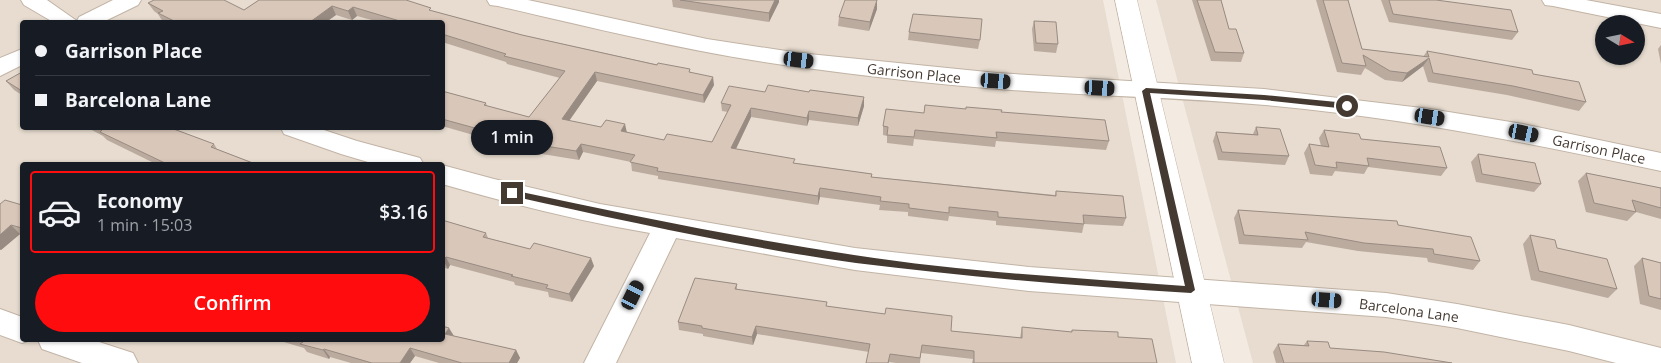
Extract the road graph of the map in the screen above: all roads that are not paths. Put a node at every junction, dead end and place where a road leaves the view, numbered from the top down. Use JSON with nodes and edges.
{"nodes":[{"id":1,"x":32,"y":0,"type":"edge"},
{"id":2,"x":130,"y":0,"type":"edge"},
{"id":3,"x":498,"y":0,"type":"edge"},
{"id":4,"x":1126,"y":0,"type":"edge"},
{"id":5,"x":1553,"y":0,"type":"edge"},
{"id":6,"x":1578,"y":2,"type":"edge"},
{"id":7,"x":64,"y":20,"type":"edge"},
{"id":8,"x":91,"y":20,"type":"edge"},
{"id":9,"x":1661,"y":21,"type":"edge"},
{"id":10,"x":20,"y":57,"type":"edge"},
{"id":11,"x":0,"y":68,"type":"edge"},
{"id":12,"x":1146,"y":91,"type":"junction"},
{"id":13,"x":299,"y":130,"type":"edge"},
{"id":14,"x":400,"y":162,"type":"edge"},
{"id":15,"x":1661,"y":162,"type":"edge"},
{"id":16,"x":445,"y":175,"type":"edge"},
{"id":17,"x":667,"y":227,"type":"junction"},
{"id":18,"x":1191,"y":290,"type":"junction"},
{"id":19,"x":0,"y":322,"type":"edge"},
{"id":20,"x":20,"y":329,"type":"edge"},
{"id":21,"x":59,"y":342,"type":"edge"},
{"id":22,"x":1661,"y":361,"type":"edge"},
{"id":23,"x":122,"y":363,"type":"edge"},
{"id":24,"x":600,"y":363,"type":"edge"},
{"id":25,"x":1208,"y":363,"type":"edge"}],
"edges":[{"from":1,"to":7,"type":"street"},
{"from":2,"to":8,"type":"street"},
{"from":3,"to":12,"type":"street","name":"Garrison Place"},
{"from":4,"to":12,"type":"street"},
{"from":5,"to":6,"type":"street"},
{"from":6,"to":9,"type":"street"},
{"from":10,"to":11,"type":"street"},
{"from":12,"to":15,"type":"street","name":"Garrison Place"},
{"from":12,"to":18,"type":"street"},
{"from":13,"to":14,"type":"street"},
{"from":16,"to":17,"type":"street","name":"Barcelona Lane"},
{"from":17,"to":18,"type":"street","name":"Barcelona Lane"},
{"from":17,"to":24,"type":"street"},
{"from":18,"to":22,"type":"street","name":"Barcelona Lane"},
{"from":18,"to":25,"type":"street"},
{"from":19,"to":20,"type":"street"},
{"from":21,"to":23,"type":"street"}]}
